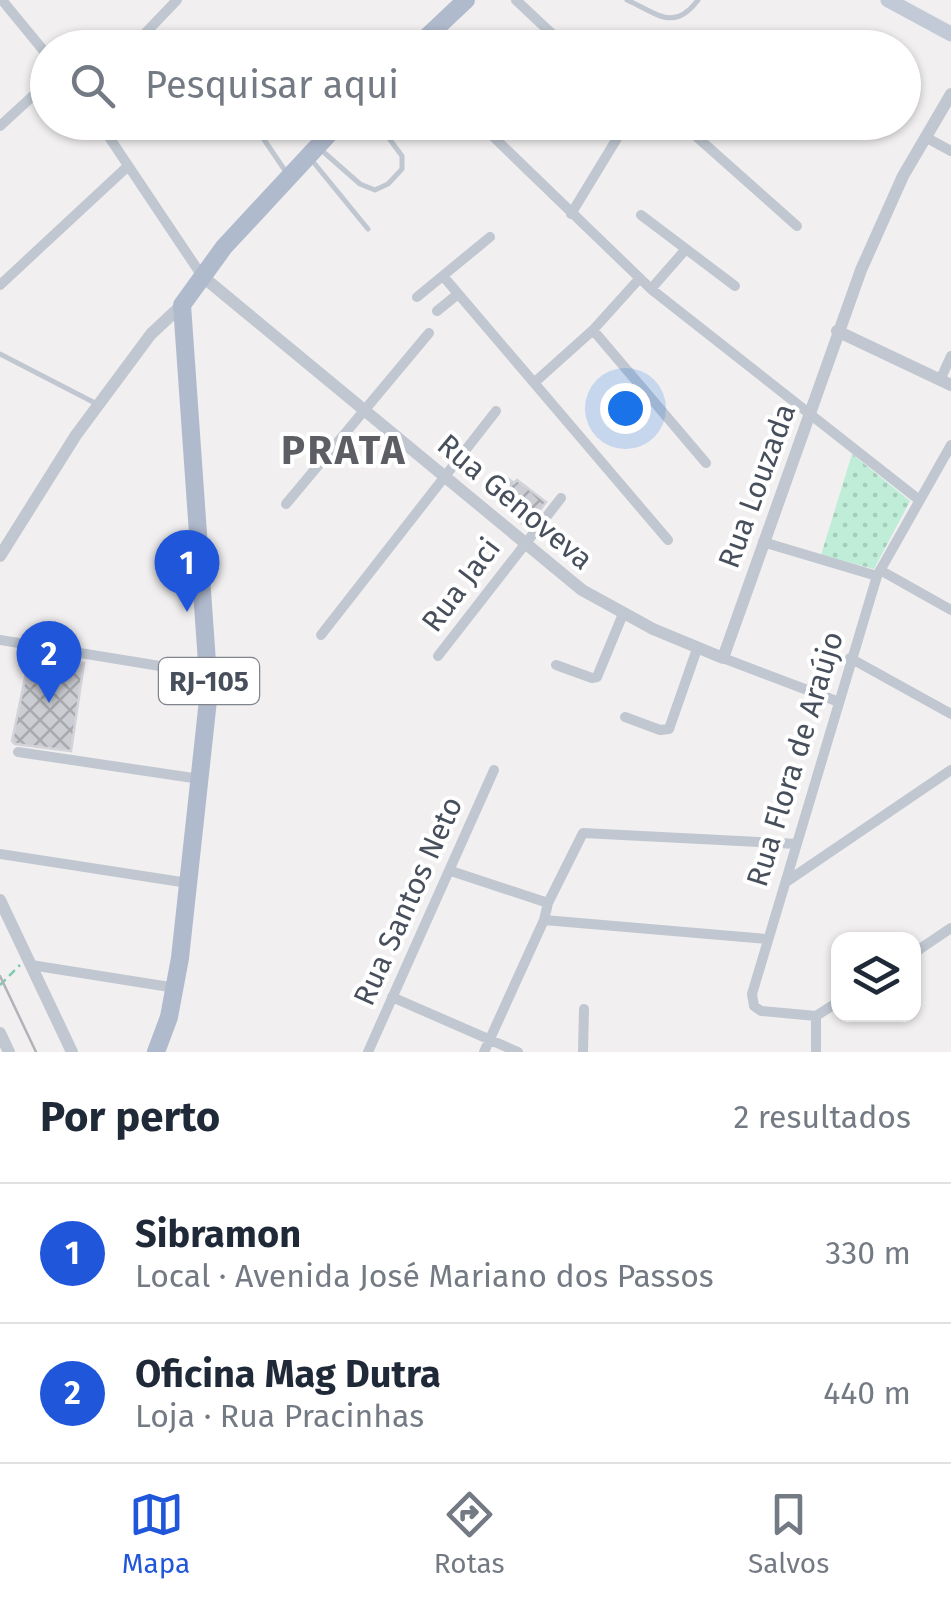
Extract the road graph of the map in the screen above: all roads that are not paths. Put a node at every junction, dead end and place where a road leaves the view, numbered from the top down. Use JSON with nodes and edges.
{"nodes":[{"id":1,"x":2,"y":0,"type":"edge"},
{"id":2,"x":177,"y":0,"type":"edge"},
{"id":3,"x":466,"y":0,"type":"edge"},
{"id":4,"x":516,"y":0,"type":"edge"},
{"id":5,"x":627,"y":0,"type":"edge"},
{"id":6,"x":698,"y":0,"type":"edge"},
{"id":7,"x":888,"y":0,"type":"edge"},
{"id":8,"x":149,"y":30,"type":"edge"},
{"id":9,"x":434,"y":30,"type":"edge"},
{"id":10,"x":548,"y":30,"type":"edge"},
{"id":11,"x":30,"y":34,"type":"edge"},
{"id":12,"x":951,"y":34,"type":"edge"},
{"id":13,"x":951,"y":94,"type":"edge"},
{"id":14,"x":30,"y":98,"type":"edge"},
{"id":15,"x":0,"y":126,"type":"edge"},
{"id":16,"x":926,"y":138,"type":"junction"},
{"id":17,"x":110,"y":140,"type":"edge"},
{"id":18,"x":264,"y":140,"type":"edge"},
{"id":19,"x":323,"y":140,"type":"edge"},
{"id":20,"x":390,"y":140,"type":"edge"},
{"id":21,"x":496,"y":140,"type":"edge"},
{"id":22,"x":615,"y":140,"type":"edge"},
{"id":23,"x":700,"y":140,"type":"edge"},
{"id":24,"x":312,"y":151,"type":"junction"},
{"id":25,"x":951,"y":151,"type":"edge"},
{"id":26,"x":128,"y":167,"type":"junction"},
{"id":27,"x":288,"y":176,"type":"junction"},
{"id":28,"x":571,"y":214,"type":"junction"},
{"id":29,"x":641,"y":215,"type":"dead end"},
{"id":30,"x":797,"y":226,"type":"dead end"},
{"id":31,"x":368,"y":229,"type":"dead end"},
{"id":32,"x":490,"y":237,"type":"dead end"},
{"id":33,"x":686,"y":249,"type":"junction"},
{"id":34,"x":202,"y":276,"type":"junction"},
{"id":35,"x":443,"y":276,"type":"junction"},
{"id":36,"x":639,"y":278,"type":"junction"},
{"id":37,"x":0,"y":285,"type":"edge"},
{"id":38,"x":735,"y":286,"type":"dead end"},
{"id":39,"x":651,"y":289,"type":"junction"},
{"id":40,"x":458,"y":294,"type":"junction"},
{"id":41,"x":418,"y":298,"type":"dead end"},
{"id":42,"x":182,"y":305,"type":"junction"},
{"id":43,"x":438,"y":311,"type":"dead end"},
{"id":44,"x":593,"y":330,"type":"junction"},
{"id":45,"x":837,"y":331,"type":"junction"},
{"id":46,"x":428,"y":332,"type":"dead end"},
{"id":47,"x":0,"y":354,"type":"edge"},
{"id":48,"x":951,"y":356,"type":"edge"},
{"id":49,"x":535,"y":382,"type":"junction"},
{"id":50,"x":946,"y":382,"type":"edge"},
{"id":51,"x":98,"y":405,"type":"junction"},
{"id":52,"x":496,"y":411,"type":"dead end"},
{"id":53,"x":365,"y":412,"type":"junction"},
{"id":54,"x":809,"y":416,"type":"junction"},
{"id":55,"x":951,"y":445,"type":"edge"},
{"id":56,"x":706,"y":464,"type":"dead end"},
{"id":57,"x":445,"y":476,"type":"junction"},
{"id":58,"x":561,"y":498,"type":"dead end"},
{"id":59,"x":918,"y":499,"type":"junction"},
{"id":60,"x":286,"y":504,"type":"dead end"},
{"id":61,"x":668,"y":540,"type":"dead end"},
{"id":62,"x":763,"y":542,"type":"junction"},
{"id":63,"x":524,"y":543,"type":"junction"},
{"id":64,"x":0,"y":556,"type":"edge"},
{"id":65,"x":879,"y":573,"type":"junction"},
{"id":66,"x":951,"y":610,"type":"edge"},
{"id":67,"x":623,"y":614,"type":"junction"},
{"id":68,"x":321,"y":635,"type":"dead end"},
{"id":69,"x":0,"y":640,"type":"edge"},
{"id":70,"x":697,"y":649,"type":"junction"},
{"id":71,"x":438,"y":656,"type":"dead end"},
{"id":72,"x":723,"y":658,"type":"junction"},
{"id":73,"x":850,"y":658,"type":"junction"},
{"id":74,"x":556,"y":665,"type":"dead end"},
{"id":75,"x":209,"y":674,"type":"junction"},
{"id":76,"x":839,"y":702,"type":"junction"},
{"id":77,"x":951,"y":714,"type":"edge"},
{"id":78,"x":625,"y":717,"type":"dead end"},
{"id":79,"x":18,"y":752,"type":"dead end"},
{"id":80,"x":494,"y":770,"type":"dead end"},
{"id":81,"x":951,"y":770,"type":"edge"},
{"id":82,"x":201,"y":779,"type":"junction"},
{"id":83,"x":797,"y":844,"type":"junction"},
{"id":84,"x":0,"y":854,"type":"edge"},
{"id":85,"x":451,"y":871,"type":"junction"},
{"id":86,"x":786,"y":882,"type":"junction"},
{"id":87,"x":188,"y":883,"type":"junction"},
{"id":88,"x":0,"y":900,"type":"edge"},
{"id":89,"x":548,"y":904,"type":"junction"},
{"id":90,"x":544,"y":920,"type":"junction"},
{"id":91,"x":951,"y":928,"type":"edge"},
{"id":92,"x":766,"y":939,"type":"junction"},
{"id":93,"x":921,"y":948,"type":"edge"},
{"id":94,"x":30,"y":962,"type":"junction"},
{"id":95,"x":176,"y":988,"type":"junction"},
{"id":96,"x":392,"y":997,"type":"junction"},
{"id":97,"x":831,"y":1006,"type":"edge"},
{"id":98,"x":584,"y":1009,"type":"dead end"},
{"id":99,"x":816,"y":1016,"type":"junction"},
{"id":100,"x":0,"y":1033,"type":"edge"},
{"id":101,"x":486,"y":1046,"type":"edge"},
{"id":102,"x":9,"y":1052,"type":"edge"},
{"id":103,"x":72,"y":1052,"type":"edge"},
{"id":104,"x":156,"y":1052,"type":"edge"},
{"id":105,"x":368,"y":1052,"type":"edge"},
{"id":106,"x":518,"y":1052,"type":"edge"},
{"id":107,"x":584,"y":1052,"type":"edge"},
{"id":108,"x":816,"y":1052,"type":"edge"}],
"edges":[{"from":1,"to":11,"type":"street"},
{"from":2,"to":8,"type":"street"},
{"from":3,"to":9,"type":"main road"},
{"from":4,"to":10,"type":"street"},
{"from":5,"to":6,"type":"lane"},
{"from":7,"to":12,"type":"main road"},
{"from":13,"to":16,"type":"street","name":"Rua Louzada"},
{"from":14,"to":15,"type":"street"},
{"from":16,"to":25,"type":"street"},
{"from":16,"to":45,"type":"street","name":"Rua Louzada"},
{"from":17,"to":26,"type":"street"},
{"from":18,"to":27,"type":"lane"},
{"from":19,"to":24,"type":"main road"},
{"from":20,"to":24,"type":"lane"},
{"from":21,"to":28,"type":"street"},
{"from":22,"to":28,"type":"street"},
{"from":23,"to":30,"type":"street"},
{"from":24,"to":27,"type":"main road"},
{"from":24,"to":31,"type":"lane"},
{"from":26,"to":34,"type":"street"},
{"from":26,"to":37,"type":"street"},
{"from":27,"to":34,"type":"main road"},
{"from":28,"to":36,"type":"street"},
{"from":29,"to":33,"type":"street"},
{"from":32,"to":35,"type":"street"},
{"from":33,"to":38,"type":"street"},
{"from":33,"to":39,"type":"street"},
{"from":34,"to":42,"type":"main road"},
{"from":34,"to":53,"type":"street","name":"Rua Genoveva"},
{"from":35,"to":40,"type":"street"},
{"from":35,"to":41,"type":"street"},
{"from":36,"to":39,"type":"street"},
{"from":36,"to":44,"type":"street"},
{"from":39,"to":54,"type":"street"},
{"from":40,"to":43,"type":"street"},
{"from":40,"to":49,"type":"street"},
{"from":42,"to":51,"type":"street"},
{"from":42,"to":75,"type":"main road","number":"RJ-105"},
{"from":44,"to":49,"type":"street"},
{"from":44,"to":56,"type":"street"},
{"from":45,"to":50,"type":"street"},
{"from":45,"to":54,"type":"street","name":"Rua Louzada"},
{"from":46,"to":53,"type":"street"},
{"from":47,"to":51,"type":"lane"},
{"from":48,"to":50,"type":"street"},
{"from":49,"to":61,"type":"street"},
{"from":51,"to":64,"type":"street"},
{"from":52,"to":57,"type":"street"},
{"from":53,"to":57,"type":"street","name":"Rua Genoveva"},
{"from":53,"to":60,"type":"street"},
{"from":54,"to":59,"type":"street"},
{"from":54,"to":62,"type":"street","name":"Rua Louzada"},
{"from":55,"to":59,"type":"street","name":"Rua Flora de Araújo"},
{"from":57,"to":63,"type":"street","name":"Rua Genoveva"},
{"from":57,"to":68,"type":"street"},
{"from":58,"to":63,"type":"street","name":"Rua Jaci"},
{"from":59,"to":65,"type":"street","name":"Rua Flora de Araújo"},
{"from":62,"to":65,"type":"street"},
{"from":62,"to":72,"type":"street","name":"Rua Louzada"},
{"from":63,"to":67,"type":"street","name":"Rua Genoveva"},
{"from":63,"to":71,"type":"street","name":"Rua Jaci"},
{"from":65,"to":66,"type":"street"},
{"from":65,"to":73,"type":"street","name":"Rua Flora de Araújo"},
{"from":67,"to":70,"type":"street","name":"Rua Genoveva"},
{"from":67,"to":74,"type":"street"},
{"from":69,"to":75,"type":"street"},
{"from":70,"to":72,"type":"street","name":"Rua Genoveva"},
{"from":70,"to":78,"type":"street"},
{"from":72,"to":76,"type":"street"},
{"from":73,"to":76,"type":"street","name":"Rua Flora de Araújo"},
{"from":73,"to":77,"type":"street"},
{"from":75,"to":82,"type":"main road","number":"RJ-105"},
{"from":76,"to":83,"type":"street","name":"Rua Flora de Araújo"},
{"from":79,"to":82,"type":"street"},
{"from":80,"to":85,"type":"street","name":"Rua Santos Neto"},
{"from":81,"to":86,"type":"street"},
{"from":82,"to":87,"type":"main road","number":"RJ-105"},
{"from":83,"to":86,"type":"street","name":"Rua Flora de Araújo"},
{"from":83,"to":89,"type":"street"},
{"from":84,"to":87,"type":"street"},
{"from":85,"to":89,"type":"street"},
{"from":85,"to":96,"type":"street","name":"Rua Santos Neto"},
{"from":86,"to":92,"type":"street","name":"Rua Flora de Araújo"},
{"from":87,"to":95,"type":"main road","number":"RJ-105"},
{"from":88,"to":94,"type":"street"},
{"from":89,"to":90,"type":"street"},
{"from":90,"to":92,"type":"street"},
{"from":90,"to":101,"type":"street"},
{"from":91,"to":93,"type":"street"},
{"from":92,"to":99,"type":"street","name":"Rua Flora de Araújo"},
{"from":94,"to":95,"type":"street"},
{"from":94,"to":103,"type":"street"},
{"from":95,"to":104,"type":"main road","number":"RJ-105"},
{"from":96,"to":101,"type":"street"},
{"from":96,"to":105,"type":"street","name":"Rua Santos Neto"},
{"from":97,"to":99,"type":"street"},
{"from":98,"to":107,"type":"street"},
{"from":99,"to":108,"type":"street"},
{"from":100,"to":102,"type":"street"},
{"from":101,"to":106,"type":"street"}]}
